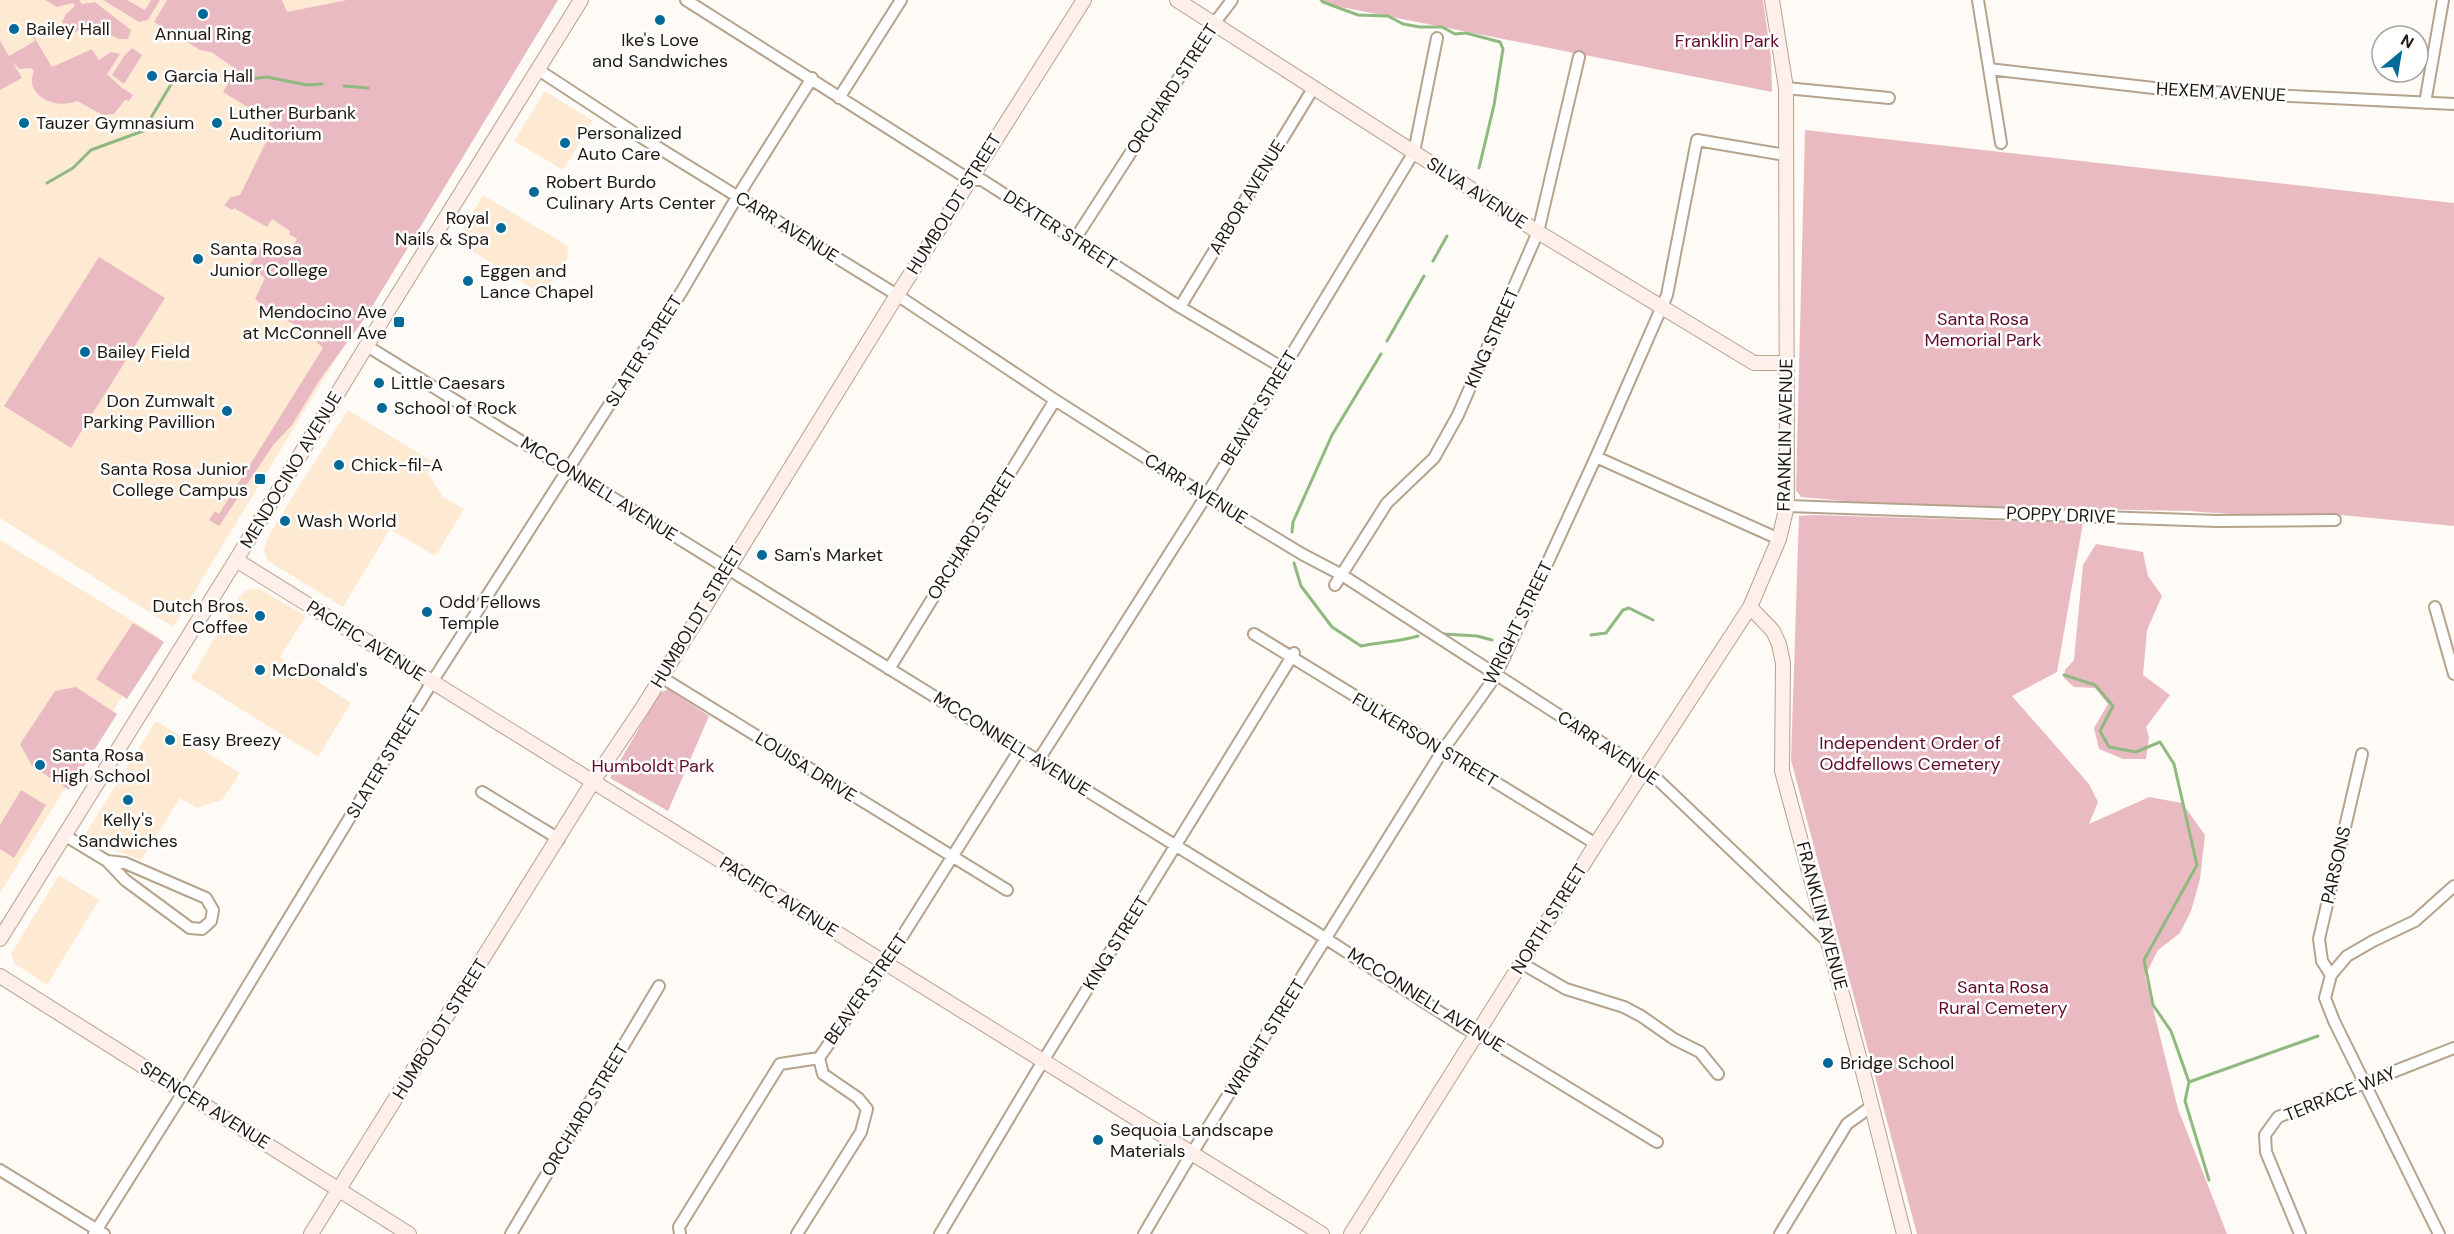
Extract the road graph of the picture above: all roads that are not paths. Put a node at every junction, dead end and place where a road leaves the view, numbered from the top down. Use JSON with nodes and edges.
{"nodes":[{"id":1,"x":581,"y":0,"type":"edge"},
{"id":2,"x":686,"y":0,"type":"edge"},
{"id":3,"x":901,"y":0,"type":"edge"},
{"id":4,"x":1084,"y":0,"type":"edge"},
{"id":5,"x":1177,"y":0,"type":"edge"},
{"id":6,"x":1232,"y":0,"type":"edge"},
{"id":7,"x":1772,"y":0,"type":"edge"},
{"id":8,"x":1978,"y":0,"type":"edge"},
{"id":9,"x":2443,"y":0,"type":"edge"},
{"id":10,"x":1213,"y":25,"type":"junction"},
{"id":11,"x":1437,"y":38,"type":"dead end"},
{"id":12,"x":1579,"y":57,"type":"dead end"},
{"id":13,"x":537,"y":69,"type":"junction"},
{"id":14,"x":1989,"y":69,"type":"junction"},
{"id":15,"x":812,"y":78,"type":"junction"},
{"id":16,"x":1314,"y":87,"type":"junction"},
{"id":17,"x":1786,"y":88,"type":"junction"},
{"id":18,"x":839,"y":98,"type":"junction"},
{"id":19,"x":1889,"y":98,"type":"dead end"},
{"id":20,"x":2426,"y":103,"type":"junction"},
{"id":21,"x":2454,"y":104,"type":"edge"},
{"id":22,"x":2001,"y":143,"type":"dead end"},
{"id":23,"x":1414,"y":152,"type":"junction"},
{"id":24,"x":1785,"y":155,"type":"junction"},
{"id":25,"x":970,"y":180,"type":"junction"},
{"id":26,"x":738,"y":196,"type":"junction"},
{"id":27,"x":1538,"y":232,"type":"junction"},
{"id":28,"x":1076,"y":239,"type":"junction"},
{"id":29,"x":897,"y":295,"type":"junction"},
{"id":30,"x":1661,"y":306,"type":"junction"},
{"id":31,"x":1180,"y":307,"type":"junction"},
{"id":32,"x":367,"y":346,"type":"junction"},
{"id":33,"x":1786,"y":363,"type":"junction"},
{"id":34,"x":1283,"y":368,"type":"junction"},
{"id":35,"x":1055,"y":400,"type":"junction"},
{"id":36,"x":1596,"y":457,"type":"junction"},
{"id":37,"x":568,"y":471,"type":"junction"},
{"id":38,"x":1206,"y":496,"type":"junction"},
{"id":39,"x":1787,"y":506,"type":"junction"},
{"id":40,"x":2335,"y":520,"type":"dead end"},
{"id":41,"x":1779,"y":539,"type":"junction"},
{"id":42,"x":236,"y":560,"type":"junction"},
{"id":43,"x":727,"y":568,"type":"junction"},
{"id":44,"x":1342,"y":575,"type":"junction"},
{"id":45,"x":1335,"y":585,"type":"dead end"},
{"id":46,"x":1750,"y":607,"type":"junction"},
{"id":47,"x":2435,"y":607,"type":"dead end"},
{"id":48,"x":1254,"y":634,"type":"dead end"},
{"id":49,"x":1293,"y":655,"type":"junction"},
{"id":50,"x":889,"y":669,"type":"junction"},
{"id":51,"x":1495,"y":674,"type":"junction"},
{"id":52,"x":2454,"y":674,"type":"edge"},
{"id":53,"x":661,"y":677,"type":"junction"},
{"id":54,"x":432,"y":682,"type":"junction"},
{"id":55,"x":1020,"y":749,"type":"junction"},
{"id":56,"x":1443,"y":750,"type":"junction"},
{"id":57,"x":2362,"y":754,"type":"dead end"},
{"id":58,"x":1038,"y":760,"type":"junction"},
{"id":59,"x":1644,"y":770,"type":"junction"},
{"id":60,"x":594,"y":780,"type":"junction"},
{"id":61,"x":482,"y":792,"type":"dead end"},
{"id":62,"x":64,"y":835,"type":"junction"},
{"id":63,"x":559,"y":839,"type":"junction"},
{"id":64,"x":1596,"y":844,"type":"junction"},
{"id":65,"x":1177,"y":846,"type":"junction"},
{"id":66,"x":952,"y":857,"type":"junction"},
{"id":67,"x":107,"y":861,"type":"junction"},
{"id":68,"x":2454,"y":886,"type":"edge"},
{"id":69,"x":1006,"y":890,"type":"dead end"},
{"id":70,"x":0,"y":939,"type":"edge"},
{"id":71,"x":1327,"y":939,"type":"junction"},
{"id":72,"x":1829,"y":942,"type":"junction"},
{"id":73,"x":1521,"y":963,"type":"junction"},
{"id":74,"x":885,"y":964,"type":"junction"},
{"id":75,"x":2331,"y":975,"type":"junction"},
{"id":76,"x":0,"y":976,"type":"edge"},
{"id":77,"x":659,"y":986,"type":"dead end"},
{"id":78,"x":1478,"y":1034,"type":"junction"},
{"id":79,"x":2454,"y":1048,"type":"edge"},
{"id":80,"x":819,"y":1058,"type":"junction"},
{"id":81,"x":1043,"y":1061,"type":"junction"},
{"id":82,"x":1718,"y":1074,"type":"dead end"},
{"id":83,"x":2365,"y":1084,"type":"junction"},
{"id":84,"x":184,"y":1091,"type":"junction"},
{"id":85,"x":1872,"y":1106,"type":"junction"},
{"id":86,"x":1657,"y":1142,"type":"dead end"},
{"id":87,"x":1193,"y":1154,"type":"junction"},
{"id":88,"x":0,"y":1170,"type":"edge"},
{"id":89,"x":339,"y":1190,"type":"junction"},
{"id":90,"x":98,"y":1232,"type":"edge"},
{"id":91,"x":311,"y":1234,"type":"edge"},
{"id":92,"x":409,"y":1234,"type":"edge"},
{"id":93,"x":511,"y":1234,"type":"edge"},
{"id":94,"x":680,"y":1234,"type":"edge"},
{"id":95,"x":797,"y":1234,"type":"edge"},
{"id":96,"x":940,"y":1234,"type":"edge"},
{"id":97,"x":1144,"y":1234,"type":"edge"},
{"id":98,"x":1322,"y":1234,"type":"edge"},
{"id":99,"x":1352,"y":1234,"type":"edge"},
{"id":100,"x":1780,"y":1234,"type":"edge"},
{"id":101,"x":1904,"y":1234,"type":"edge"},
{"id":102,"x":2300,"y":1234,"type":"edge"},
{"id":103,"x":2439,"y":1234,"type":"edge"}],
"edges":[{"from":1,"to":13,"type":"street","name":"MENDOCINO AVENUE"},
{"from":2,"to":15,"type":"street","name":"DEXTER STREET"},
{"from":3,"to":18,"type":"street"},
{"from":4,"to":25,"type":"street","name":"HUMBOLDT STREET"},
{"from":5,"to":10,"type":"street","name":"SILVA AVENUE"},
{"from":6,"to":10,"type":"street","name":"ORCHARD STREET"},
{"from":7,"to":17,"type":"street","name":"FRANKLIN AVENUE"},
{"from":8,"to":14,"type":"street"},
{"from":9,"to":20,"type":"street"},
{"from":10,"to":16,"type":"street","name":"SILVA AVENUE"},
{"from":10,"to":28,"type":"street","name":"ORCHARD STREET"},
{"from":11,"to":23,"type":"street","name":"BEAVER STREET"},
{"from":12,"to":27,"type":"street","name":"KING STREET"},
{"from":13,"to":26,"type":"street","name":"CARR AVENUE"},
{"from":13,"to":32,"type":"street","name":"MENDOCINO AVENUE"},
{"from":14,"to":20,"type":"street","name":"HEXEM AVENUE"},
{"from":14,"to":22,"type":"street"},
{"from":15,"to":18,"type":"street","name":"DEXTER STREET"},
{"from":15,"to":26,"type":"street","name":"SLATER STREET"},
{"from":16,"to":23,"type":"street","name":"SILVA AVENUE"},
{"from":16,"to":31,"type":"street","name":"ARBOR AVENUE"},
{"from":17,"to":19,"type":"street"},
{"from":17,"to":24,"type":"street","name":"FRANKLIN AVENUE"},
{"from":18,"to":25,"type":"street","name":"DEXTER STREET"},
{"from":20,"to":21,"type":"street","name":"HEXEM AVENUE"},
{"from":23,"to":27,"type":"street","name":"SILVA AVENUE"},
{"from":23,"to":34,"type":"street","name":"BEAVER STREET"},
{"from":24,"to":30,"type":"street","name":"WRIGHT STREET"},
{"from":24,"to":33,"type":"street","name":"FRANKLIN AVENUE"},
{"from":25,"to":28,"type":"street","name":"DEXTER STREET"},
{"from":25,"to":29,"type":"street","name":"HUMBOLDT STREET"},
{"from":26,"to":29,"type":"street","name":"CARR AVENUE"},
{"from":26,"to":37,"type":"street","name":"SLATER STREET"},
{"from":27,"to":30,"type":"street","name":"SILVA AVENUE"},
{"from":27,"to":44,"type":"street","name":"KING STREET"},
{"from":28,"to":31,"type":"street","name":"DEXTER STREET"},
{"from":29,"to":35,"type":"street","name":"CARR AVENUE"},
{"from":29,"to":43,"type":"street","name":"HUMBOLDT STREET"},
{"from":30,"to":33,"type":"street","name":"SILVA AVENUE"},
{"from":30,"to":36,"type":"street","name":"WRIGHT STREET"},
{"from":31,"to":34,"type":"street","name":"DEXTER STREET"},
{"from":32,"to":37,"type":"street","name":"MCCONNELL AVENUE"},
{"from":32,"to":42,"type":"street","name":"MENDOCINO AVENUE"},
{"from":33,"to":39,"type":"street","name":"FRANKLIN AVENUE"},
{"from":34,"to":38,"type":"street","name":"BEAVER STREET"},
{"from":35,"to":38,"type":"street","name":"CARR AVENUE"},
{"from":35,"to":50,"type":"street","name":"ORCHARD STREET"},
{"from":36,"to":41,"type":"street"},
{"from":36,"to":51,"type":"street","name":"WRIGHT STREET"},
{"from":37,"to":43,"type":"street","name":"MCCONNELL AVENUE"},
{"from":37,"to":54,"type":"street","name":"SLATER STREET"},
{"from":38,"to":44,"type":"street","name":"CARR AVENUE"},
{"from":38,"to":58,"type":"street","name":"BEAVER STREET"},
{"from":39,"to":40,"type":"street","name":"POPPY DRIVE"},
{"from":39,"to":41,"type":"street","name":"FRANKLIN AVENUE"},
{"from":41,"to":46,"type":"street","name":"FRANKLIN AVENUE"},
{"from":42,"to":54,"type":"street","name":"PACIFIC AVENUE"},
{"from":42,"to":62,"type":"street","name":"MENDOCINO AVENUE"},
{"from":43,"to":50,"type":"street","name":"MCCONNELL AVENUE"},
{"from":43,"to":53,"type":"street","name":"HUMBOLDT STREET"},
{"from":44,"to":45,"type":"street","name":"KING STREET"},
{"from":44,"to":51,"type":"street","name":"CARR AVENUE"},
{"from":46,"to":59,"type":"street","name":"NORTH STREET"},
{"from":46,"to":72,"type":"street","name":"FRANKLIN AVENUE"},
{"from":47,"to":52,"type":"street"},
{"from":48,"to":49,"type":"street","name":"FULKERSON STREET"},
{"from":49,"to":56,"type":"street","name":"FULKERSON STREET"},
{"from":49,"to":65,"type":"street","name":"KING STREET"},
{"from":50,"to":55,"type":"street","name":"MCCONNELL AVENUE"},
{"from":51,"to":56,"type":"street","name":"WRIGHT STREET"},
{"from":51,"to":59,"type":"street","name":"CARR AVENUE"},
{"from":53,"to":60,"type":"street","name":"HUMBOLDT STREET"},
{"from":53,"to":66,"type":"street","name":"LOUISA DRIVE"},
{"from":54,"to":60,"type":"street","name":"PACIFIC AVENUE"},
{"from":54,"to":84,"type":"street","name":"SLATER STREET"},
{"from":55,"to":58,"type":"street","name":"MCCONNELL AVENUE"},
{"from":55,"to":66,"type":"street","name":"BEAVER STREET"},
{"from":56,"to":64,"type":"street","name":"FULKERSON STREET"},
{"from":56,"to":71,"type":"street","name":"WRIGHT STREET"},
{"from":57,"to":75,"type":"street","name":"PARSONS"},
{"from":58,"to":65,"type":"street","name":"MCCONNELL AVENUE"},
{"from":59,"to":64,"type":"street","name":"NORTH STREET"},
{"from":59,"to":72,"type":"street","name":"CARR AVENUE"},
{"from":60,"to":63,"type":"street","name":"HUMBOLDT STREET"},
{"from":60,"to":74,"type":"street","name":"PACIFIC AVENUE"},
{"from":61,"to":63,"type":"street"},
{"from":62,"to":67,"type":"street"},
{"from":62,"to":70,"type":"street","name":"MENDOCINO AVENUE"},
{"from":63,"to":89,"type":"street","name":"HUMBOLDT STREET"},
{"from":64,"to":73,"type":"street","name":"NORTH STREET"},
{"from":65,"to":71,"type":"street","name":"MCCONNELL AVENUE"},
{"from":65,"to":81,"type":"street","name":"KING STREET"},
{"from":66,"to":69,"type":"street","name":"LOUISA DRIVE"},
{"from":66,"to":74,"type":"street","name":"BEAVER STREET"},
{"from":67,"to":67,"type":"street"},
{"from":68,"to":75,"type":"street"},
{"from":71,"to":78,"type":"street","name":"MCCONNELL AVENUE"},
{"from":71,"to":87,"type":"street","name":"WRIGHT STREET"},
{"from":72,"to":85,"type":"street","name":"FRANKLIN AVENUE"},
{"from":73,"to":78,"type":"street","name":"NORTH STREET"},
{"from":73,"to":82,"type":"street"},
{"from":74,"to":80,"type":"street","name":"BEAVER STREET"},
{"from":74,"to":81,"type":"street","name":"PACIFIC AVENUE"},
{"from":75,"to":83,"type":"street"},
{"from":76,"to":84,"type":"street","name":"SPENCER AVENUE"},
{"from":77,"to":93,"type":"street","name":"ORCHARD STREET"},
{"from":78,"to":86,"type":"street","name":"MCCONNELL AVENUE"},
{"from":78,"to":99,"type":"street","name":"NORTH STREET"},
{"from":79,"to":83,"type":"street","name":"TERRACE WAY"},
{"from":80,"to":94,"type":"street","name":"BEAVER STREET"},
{"from":80,"to":95,"type":"street"},
{"from":81,"to":87,"type":"street","name":"PACIFIC AVENUE"},
{"from":81,"to":96,"type":"street","name":"KING STREET"},
{"from":83,"to":102,"type":"street","name":"TERRACE WAY"},
{"from":83,"to":103,"type":"street"},
{"from":84,"to":89,"type":"street","name":"SPENCER AVENUE"},
{"from":84,"to":90,"type":"street","name":"SLATER STREET"},
{"from":85,"to":100,"type":"street"},
{"from":85,"to":101,"type":"street","name":"FRANKLIN AVENUE"},
{"from":87,"to":97,"type":"street","name":"WRIGHT STREET"},
{"from":87,"to":98,"type":"street","name":"PACIFIC AVENUE"},
{"from":88,"to":90,"type":"street"},
{"from":89,"to":91,"type":"street","name":"HUMBOLDT STREET"},
{"from":89,"to":92,"type":"street","name":"SPENCER AVENUE"}]}
